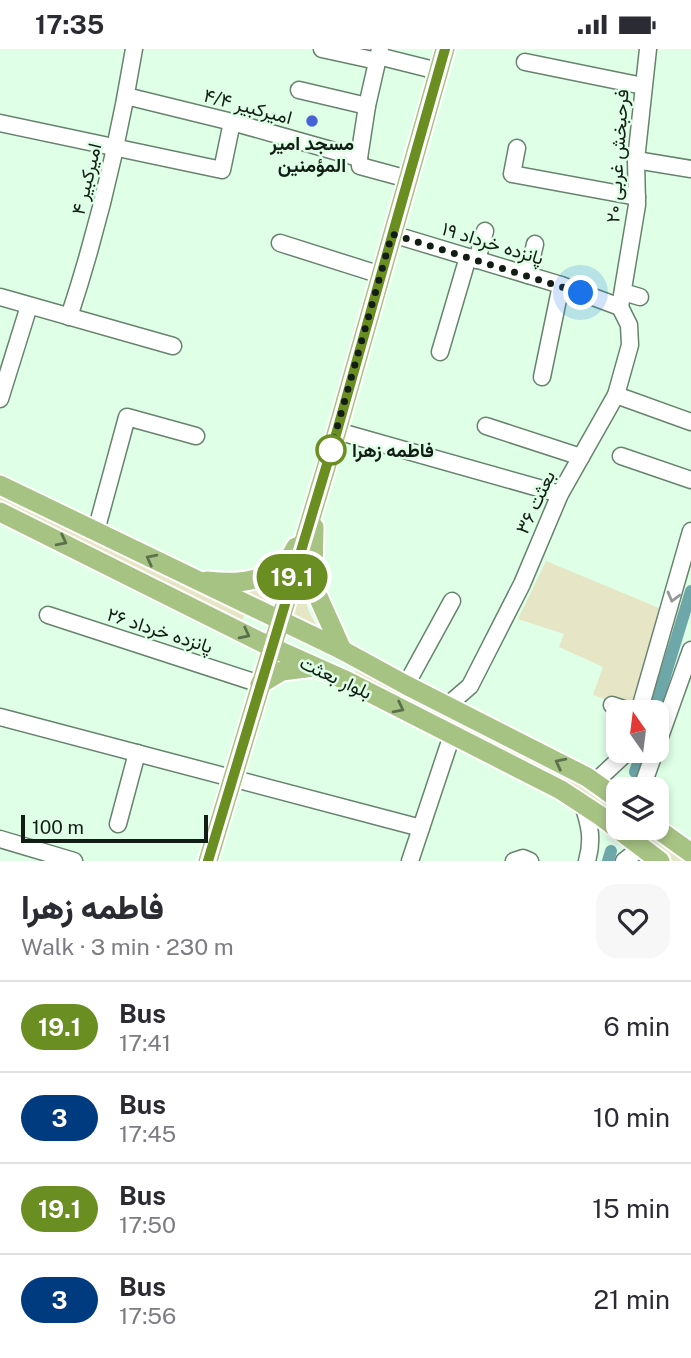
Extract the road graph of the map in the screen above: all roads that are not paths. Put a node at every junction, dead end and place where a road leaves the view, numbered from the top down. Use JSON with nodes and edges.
{"nodes":[{"id":1,"x":134,"y":49,"type":"edge"},
{"id":2,"x":322,"y":49,"type":"edge"},
{"id":3,"x":445,"y":49,"type":"edge"},
{"id":4,"x":648,"y":49,"type":"edge"},
{"id":5,"x":378,"y":56,"type":"edge"},
{"id":6,"x":525,"y":62,"type":"dead end"},
{"id":7,"x":438,"y":71,"type":"junction"},
{"id":8,"x":643,"y":86,"type":"junction"},
{"id":9,"x":299,"y":90,"type":"dead end"},
{"id":10,"x":126,"y":96,"type":"junction"},
{"id":11,"x":367,"y":106,"type":"junction"},
{"id":12,"x":232,"y":122,"type":"junction"},
{"id":13,"x":0,"y":123,"type":"edge"},
{"id":14,"x":116,"y":146,"type":"junction"},
{"id":15,"x":517,"y":148,"type":"dead end"},
{"id":16,"x":359,"y":158,"type":"junction"},
{"id":17,"x":636,"y":160,"type":"junction"},
{"id":18,"x":691,"y":169,"type":"edge"},
{"id":19,"x":408,"y":179,"type":"junction"},
{"id":20,"x":637,"y":197,"type":"junction"},
{"id":21,"x":485,"y":231,"type":"dead end"},
{"id":22,"x":392,"y":234,"type":"junction"},
{"id":23,"x":280,"y":243,"type":"dead end"},
{"id":24,"x":534,"y":244,"type":"dead end"},
{"id":25,"x":473,"y":259,"type":"junction"},
{"id":26,"x":381,"y":275,"type":"junction"},
{"id":27,"x":528,"y":275,"type":"junction"},
{"id":28,"x":561,"y":285,"type":"junction"},
{"id":29,"x":0,"y":297,"type":"edge"},
{"id":30,"x":640,"y":297,"type":"dead end"},
{"id":31,"x":622,"y":299,"type":"junction"},
{"id":32,"x":29,"y":306,"type":"junction"},
{"id":33,"x":69,"y":317,"type":"junction"},
{"id":34,"x":173,"y":346,"type":"dead end"},
{"id":35,"x":440,"y":352,"type":"dead end"},
{"id":36,"x":542,"y":377,"type":"dead end"},
{"id":37,"x":617,"y":395,"type":"junction"},
{"id":38,"x":0,"y":399,"type":"edge"},
{"id":39,"x":691,"y":422,"type":"edge"},
{"id":40,"x":486,"y":426,"type":"dead end"},
{"id":41,"x":337,"y":431,"type":"junction"},
{"id":42,"x":195,"y":436,"type":"dead end"},
{"id":43,"x":621,"y":456,"type":"dead end"},
{"id":44,"x":581,"y":457,"type":"junction"},
{"id":45,"x":691,"y":480,"type":"edge"},
{"id":46,"x":0,"y":485,"type":"edge"},
{"id":47,"x":560,"y":494,"type":"junction"},
{"id":48,"x":0,"y":512,"type":"edge"},
{"id":49,"x":312,"y":512,"type":"junction"},
{"id":50,"x":96,"y":531,"type":"junction"},
{"id":51,"x":691,"y":531,"type":"edge"},
{"id":52,"x":192,"y":579,"type":"junction"},
{"id":53,"x":452,"y":600,"type":"dead end"},
{"id":54,"x":48,"y":615,"type":"dead end"},
{"id":55,"x":279,"y":621,"type":"junction"},
{"id":56,"x":271,"y":647,"type":"junction"},
{"id":57,"x":691,"y":650,"type":"edge"},
{"id":58,"x":350,"y":655,"type":"junction"},
{"id":59,"x":314,"y":667,"type":"junction"},
{"id":60,"x":347,"y":681,"type":"junction"},
{"id":61,"x":260,"y":684,"type":"junction"},
{"id":62,"x":406,"y":685,"type":"junction"},
{"id":63,"x":470,"y":686,"type":"junction"},
{"id":64,"x":642,"y":700,"type":"edge"},
{"id":65,"x":448,"y":705,"type":"junction"},
{"id":66,"x":669,"y":712,"type":"edge"},
{"id":67,"x":468,"y":716,"type":"junction"},
{"id":68,"x":0,"y":717,"type":"edge"},
{"id":69,"x":452,"y":735,"type":"junction"},
{"id":70,"x":137,"y":753,"type":"junction"},
{"id":71,"x":615,"y":763,"type":"edge"},
{"id":72,"x":233,"y":778,"type":"junction"},
{"id":73,"x":595,"y":782,"type":"junction"},
{"id":74,"x":606,"y":790,"type":"edge"},
{"id":75,"x":583,"y":805,"type":"junction"},
{"id":76,"x":118,"y":824,"type":"dead end"},
{"id":77,"x":421,"y":828,"type":"junction"},
{"id":78,"x":669,"y":837,"type":"edge"},
{"id":79,"x":0,"y":839,"type":"edge"},
{"id":80,"x":642,"y":848,"type":"junction"},
{"id":81,"x":691,"y":853,"type":"edge"},
{"id":82,"x":74,"y":861,"type":"edge"},
{"id":83,"x":208,"y":861,"type":"edge"},
{"id":84,"x":410,"y":861,"type":"edge"},
{"id":85,"x":514,"y":861,"type":"edge"},
{"id":86,"x":530,"y":861,"type":"edge"},
{"id":87,"x":587,"y":861,"type":"edge"},
{"id":88,"x":624,"y":861,"type":"edge"},
{"id":89,"x":660,"y":861,"type":"edge"}],
"edges":[{"from":1,"to":10,"type":"street","name":"امیرکبیر ۴"},
{"from":2,"to":5,"type":"street"},
{"from":3,"to":7,"type":"main road"},
{"from":4,"to":8,"type":"street","name":"فرحبخش غربی ۲۰"},
{"from":5,"to":7,"type":"street"},
{"from":5,"to":11,"type":"street"},
{"from":6,"to":8,"type":"street"},
{"from":7,"to":19,"type":"main road"},
{"from":8,"to":17,"type":"street","name":"فرحبخش غربی ۲۰"},
{"from":9,"to":11,"type":"street"},
{"from":10,"to":12,"type":"street","name":"امیرکبیر ۴/۴"},
{"from":10,"to":14,"type":"street","name":"امیرکبیر ۴"},
{"from":11,"to":16,"type":"street"},
{"from":12,"to":14,"type":"street"},
{"from":12,"to":16,"type":"street","name":"امیرکبیر ۴/۴"},
{"from":13,"to":14,"type":"street"},
{"from":14,"to":33,"type":"street","name":"امیرکبیر ۴"},
{"from":15,"to":20,"type":"street"},
{"from":16,"to":19,"type":"street","name":"امیرکبیر ۴/۴"},
{"from":17,"to":18,"type":"street"},
{"from":17,"to":20,"type":"street","name":"فرحبخش غربی ۲۰"},
{"from":19,"to":22,"type":"main road"},
{"from":20,"to":31,"type":"street","name":"فرحبخش غربی ۲۰"},
{"from":21,"to":25,"type":"street"},
{"from":22,"to":25,"type":"street","name":"پانزده خرداد ۱۹"},
{"from":22,"to":26,"type":"main road"},
{"from":23,"to":26,"type":"street"},
{"from":24,"to":27,"type":"street"},
{"from":25,"to":27,"type":"street","name":"پانزده خرداد ۱۹"},
{"from":25,"to":35,"type":"street"},
{"from":26,"to":41,"type":"main road"},
{"from":27,"to":28,"type":"street","name":"پانزده خرداد ۱۹"},
{"from":28,"to":31,"type":"street","name":"پانزده خرداد ۱۹"},
{"from":28,"to":36,"type":"street"},
{"from":29,"to":32,"type":"street"},
{"from":30,"to":31,"type":"street","name":"پانزده خرداد ۱۹"},
{"from":31,"to":37,"type":"street","name":"بعثت ۳۶"},
{"from":32,"to":33,"type":"street"},
{"from":32,"to":38,"type":"street"},
{"from":33,"to":34,"type":"street"},
{"from":37,"to":39,"type":"street"},
{"from":37,"to":44,"type":"street","name":"بعثت ۳۶"},
{"from":40,"to":44,"type":"street"},
{"from":41,"to":47,"type":"street"},
{"from":41,"to":49,"type":"main road"},
{"from":42,"to":50,"type":"street"},
{"from":43,"to":45,"type":"street"},
{"from":44,"to":47,"type":"street","name":"بعثت ۳۶"},
{"from":46,"to":50,"type":"main road","name":"بلوار بعثت"},
{"from":47,"to":63,"type":"street","name":"بعثت ۳۶"},
{"from":48,"to":56,"type":"main road","name":"بلوار بعثت","one_way":true},
{"from":49,"to":52,"type":"main road"},
{"from":49,"to":55,"type":"main road"},
{"from":49,"to":58,"type":"main road"},
{"from":52,"to":50,"type":"main road","name":"بلوار بعثت","one_way":true},
{"from":51,"to":64,"type":"street","one_way":true},
{"from":52,"to":55,"type":"main road","name":"بلوار بعثت"},
{"from":53,"to":62,"type":"street"},
{"from":54,"to":61,"type":"street","name":"پانزده خرداد ۲۶"},
{"from":55,"to":56,"type":"main road"},
{"from":55,"to":58,"type":"main road","name":"بلوار بعثت"},
{"from":56,"to":59,"type":"main road","name":"بلوار بعثت"},
{"from":56,"to":61,"type":"main road"},
{"from":57,"to":66,"type":"street"},
{"from":58,"to":60,"type":"main road"},
{"from":58,"to":62,"type":"main road","name":"بلوار بعثت"},
{"from":59,"to":60,"type":"main road","name":"بلوار بعثت"},
{"from":59,"to":61,"type":"main road"},
{"from":60,"to":69,"type":"main road","name":"بلوار بعثت","one_way":true},
{"from":61,"to":72,"type":"main road"},
{"from":62,"to":65,"type":"main road","name":"بلوار بعثت"},
{"from":63,"to":65,"type":"street","name":"بعثت ۳۶"},
{"from":63,"to":67,"type":"street"},
{"from":65,"to":67,"type":"main road","name":"بلوار بعثت"},
{"from":73,"to":67,"type":"main road","name":"بلوار بعثت","one_way":true},
{"from":68,"to":70,"type":"street"},
{"from":69,"to":75,"type":"main road","name":"بلوار بعثت"},
{"from":69,"to":77,"type":"street"},
{"from":70,"to":72,"type":"street"},
{"from":70,"to":76,"type":"street"},
{"from":71,"to":73,"type":"street"},
{"from":72,"to":77,"type":"street"},
{"from":72,"to":83,"type":"main road"},
{"from":73,"to":74,"type":"main road","name":"بلوار بعثت"},
{"from":75,"to":80,"type":"main road","name":"بلوار بعثت"},
{"from":75,"to":87,"type":"street"},
{"from":77,"to":84,"type":"street"},
{"from":78,"to":81,"type":"main road"},
{"from":79,"to":82,"type":"street"},
{"from":80,"to":88,"type":"street"},
{"from":80,"to":89,"type":"main road","name":"بلوار بعثت"},
{"from":85,"to":86,"type":"street"}]}
